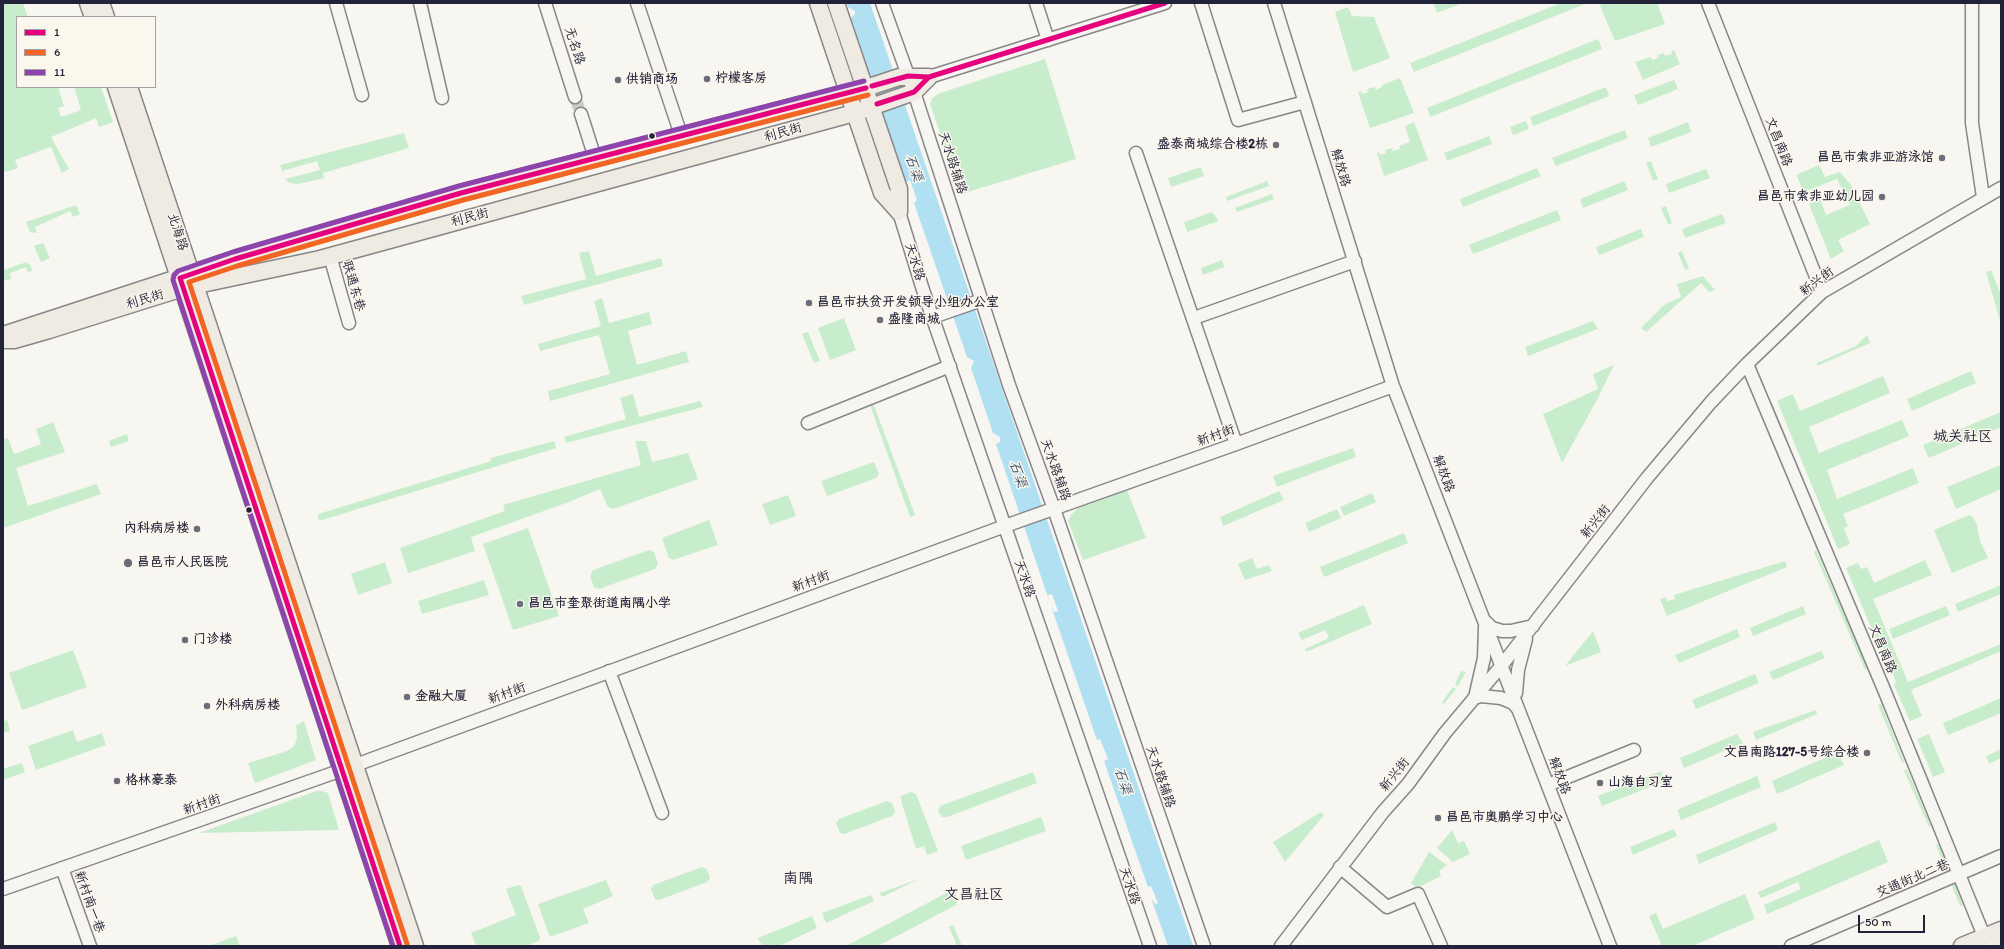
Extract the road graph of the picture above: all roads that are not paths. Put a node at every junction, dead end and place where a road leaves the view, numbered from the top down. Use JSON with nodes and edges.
{"nodes":[{"id":1,"x":88,"y":3,"type":"edge"},
{"id":2,"x":101,"y":3,"type":"edge"},
{"id":3,"x":336,"y":3,"type":"edge"},
{"id":4,"x":420,"y":3,"type":"edge"},
{"id":5,"x":545,"y":3,"type":"edge"},
{"id":6,"x":637,"y":3,"type":"edge"},
{"id":7,"x":818,"y":3,"type":"edge"},
{"id":8,"x":836,"y":3,"type":"edge"},
{"id":9,"x":882,"y":3,"type":"edge"},
{"id":10,"x":1036,"y":3,"type":"edge"},
{"id":11,"x":1165,"y":3,"type":"edge"},
{"id":12,"x":1201,"y":3,"type":"edge"},
{"id":13,"x":1274,"y":3,"type":"edge"},
{"id":14,"x":1708,"y":3,"type":"edge"},
{"id":15,"x":1972,"y":3,"type":"edge"},
{"id":16,"x":93,"y":16,"type":"edge"},
{"id":17,"x":106,"y":16,"type":"edge"},
{"id":18,"x":1048,"y":40,"type":"junction"},
{"id":19,"x":903,"y":76,"type":"junction"},
{"id":20,"x":929,"y":76,"type":"junction"},
{"id":21,"x":869,"y":87,"type":"junction"},
{"id":22,"x":116,"y":88,"type":"edge"},
{"id":23,"x":129,"y":88,"type":"edge"},
{"id":24,"x":848,"y":92,"type":"junction"},
{"id":25,"x":909,"y":94,"type":"junction"},
{"id":26,"x":362,"y":95,"type":"dead end"},
{"id":27,"x":575,"y":97,"type":"tunnel mouth"},
{"id":28,"x":442,"y":98,"type":"dead end"},
{"id":29,"x":1305,"y":102,"type":"junction"},
{"id":30,"x":874,"y":105,"type":"junction"},
{"id":31,"x":854,"y":113,"type":"junction"},
{"id":32,"x":581,"y":114,"type":"tunnel mouth"},
{"id":33,"x":681,"y":135,"type":"junction"},
{"id":34,"x":1136,"y":153,"type":"dead end"},
{"id":35,"x":595,"y":158,"type":"junction"},
{"id":36,"x":2001,"y":188,"type":"edge"},
{"id":37,"x":1983,"y":197,"type":"junction"},
{"id":38,"x":899,"y":212,"type":"junction"},
{"id":39,"x":330,"y":256,"type":"junction"},
{"id":40,"x":1355,"y":261,"type":"junction"},
{"id":41,"x":188,"y":281,"type":"junction"},
{"id":42,"x":1822,"y":292,"type":"junction"},
{"id":43,"x":976,"y":302,"type":"dead end"},
{"id":44,"x":933,"y":317,"type":"junction"},
{"id":45,"x":1194,"y":318,"type":"junction"},
{"id":46,"x":349,"y":323,"type":"dead end"},
{"id":47,"x":3,"y":335,"type":"edge"},
{"id":48,"x":3,"y":340,"type":"edge"},
{"id":49,"x":1747,"y":364,"type":"junction"},
{"id":50,"x":950,"y":366,"type":"junction"},
{"id":51,"x":1393,"y":386,"type":"junction"},
{"id":52,"x":808,"y":423,"type":"dead end"},
{"id":53,"x":1236,"y":444,"type":"junction"},
{"id":54,"x":1050,"y":510,"type":"junction"},
{"id":55,"x":1005,"y":526,"type":"junction"},
{"id":56,"x":1485,"y":621,"type":"junction"},
{"id":57,"x":1531,"y":628,"type":"junction"},
{"id":58,"x":1502,"y":665,"type":"junction"},
{"id":59,"x":609,"y":671,"type":"junction"},
{"id":60,"x":1474,"y":698,"type":"junction"},
{"id":61,"x":1517,"y":703,"type":"junction"},
{"id":62,"x":1634,"y":750,"type":"dead end"},
{"id":63,"x":348,"y":768,"type":"junction"},
{"id":64,"x":1548,"y":785,"type":"junction"},
{"id":65,"x":662,"y":813,"type":"dead end"},
{"id":66,"x":2001,"y":856,"type":"edge"},
{"id":67,"x":1340,"y":867,"type":"junction"},
{"id":68,"x":62,"y":868,"type":"junction"},
{"id":69,"x":1958,"y":876,"type":"junction"},
{"id":70,"x":3,"y":889,"type":"edge"},
{"id":71,"x":2001,"y":930,"type":"edge"},
{"id":72,"x":1986,"y":941,"type":"edge"},
{"id":73,"x":90,"y":946,"type":"edge"},
{"id":74,"x":400,"y":946,"type":"edge"},
{"id":75,"x":415,"y":946,"type":"edge"},
{"id":76,"x":1150,"y":946,"type":"edge"},
{"id":77,"x":1204,"y":946,"type":"edge"},
{"id":78,"x":1281,"y":946,"type":"edge"},
{"id":79,"x":1441,"y":946,"type":"edge"},
{"id":80,"x":1610,"y":946,"type":"edge"},
{"id":81,"x":1791,"y":946,"type":"edge"},
{"id":82,"x":1962,"y":946,"type":"edge"}],
"edges":[{"from":1,"to":16,"type":"main road"},
{"from":2,"to":17,"type":"main road"},
{"from":3,"to":26,"type":"street"},
{"from":4,"to":28,"type":"street"},
{"from":5,"to":27,"type":"street","name":"无名路"},
{"from":6,"to":33,"type":"street"},
{"from":7,"to":24,"type":"main road","name":"天水路"},
{"from":8,"to":21,"type":"main road","name":"天水路"},
{"from":9,"to":19,"type":"street","name":"天水路辅路"},
{"from":10,"to":18,"type":"street"},
{"from":11,"to":18,"type":"street","name":"利民街"},
{"from":12,"to":29,"type":"street"},
{"from":13,"to":29,"type":"street","name":"解放路"},
{"from":14,"to":42,"type":"street","name":"文昌南路"},
{"from":15,"to":37,"type":"street"},
{"from":18,"to":20,"type":"street","name":"利民街"},
{"from":19,"to":20,"type":"main road","name":"利民街"},
{"from":19,"to":21,"type":"main road","name":"利民街"},
{"from":19,"to":25,"type":"street","name":"天水路辅路"},
{"from":20,"to":25,"type":"main road"},
{"from":21,"to":24,"type":"main road","name":"利民街"},
{"from":21,"to":30,"type":"main road","name":"天水路"},
{"from":22,"to":41,"type":"main road","name":"北海路"},
{"from":23,"to":41,"type":"main road","name":"北海路"},
{"from":24,"to":31,"type":"main road","name":"天水路"},
{"from":24,"to":33,"type":"main road","name":"利民街"},
{"from":25,"to":30,"type":"main road","name":"利民街"},
{"from":25,"to":54,"type":"street","name":"天水路辅路"},
{"from":29,"to":40,"type":"street","name":"解放路"},
{"from":30,"to":31,"type":"main road","name":"利民街"},
{"from":30,"to":38,"type":"main road","name":"天水路"},
{"from":31,"to":38,"type":"main road","name":"天水路"},
{"from":31,"to":39,"type":"main road","name":"利民街"},
{"from":32,"to":35,"type":"street"},
{"from":33,"to":35,"type":"main road","name":"利民街"},
{"from":34,"to":45,"type":"street"},
{"from":35,"to":41,"type":"main road","name":"利民街"},
{"from":36,"to":37,"type":"street","name":"新兴街"},
{"from":37,"to":42,"type":"street","name":"新兴街"},
{"from":38,"to":44,"type":"street","name":"天水路"},
{"from":39,"to":41,"type":"main road","name":"利民街"},
{"from":39,"to":46,"type":"street","name":"联通东巷"},
{"from":40,"to":45,"type":"street"},
{"from":40,"to":51,"type":"street","name":"解放路"},
{"from":41,"to":47,"type":"main road","name":"利民街"},
{"from":41,"to":48,"type":"main road","name":"利民街"},
{"from":41,"to":63,"type":"main road","name":"北海路"},
{"from":42,"to":49,"type":"street","name":"新兴街"},
{"from":43,"to":44,"type":"street"},
{"from":44,"to":50,"type":"street","name":"天水路"},
{"from":45,"to":53,"type":"street"},
{"from":49,"to":57,"type":"street","name":"新兴街"},
{"from":49,"to":69,"type":"street","name":"文昌南路"},
{"from":50,"to":52,"type":"street"},
{"from":50,"to":55,"type":"street","name":"天水路"},
{"from":51,"to":53,"type":"street","name":"新村街"},
{"from":51,"to":56,"type":"street","name":"解放路"},
{"from":53,"to":54,"type":"street","name":"新村街"},
{"from":54,"to":55,"type":"street","name":"新村街"},
{"from":54,"to":77,"type":"street","name":"天水路辅路"},
{"from":55,"to":59,"type":"street","name":"新村街"},
{"from":55,"to":76,"type":"street","name":"天水路"},
{"from":56,"to":57,"type":"street"},
{"from":56,"to":58,"type":"street","name":"解放路"},
{"from":56,"to":60,"type":"street"},
{"from":57,"to":58,"type":"street","name":"新兴街"},
{"from":57,"to":61,"type":"street"},
{"from":58,"to":60,"type":"street","name":"新兴街"},
{"from":58,"to":61,"type":"street","name":"解放路"},
{"from":59,"to":63,"type":"street","name":"新村街"},
{"from":59,"to":65,"type":"street"},
{"from":60,"to":61,"type":"street"},
{"from":60,"to":67,"type":"street","name":"新兴街"},
{"from":61,"to":64,"type":"street","name":"解放路"},
{"from":62,"to":64,"type":"street"},
{"from":63,"to":68,"type":"street","name":"新村街"},
{"from":63,"to":74,"type":"main road","name":"北海路"},
{"from":63,"to":75,"type":"main road","name":"北海路"},
{"from":64,"to":80,"type":"street","name":"解放路"},
{"from":66,"to":69,"type":"street","name":"交通街北二巷"},
{"from":67,"to":78,"type":"street","name":"新兴街"},
{"from":67,"to":79,"type":"street"},
{"from":68,"to":70,"type":"street","name":"新村街"},
{"from":68,"to":73,"type":"street","name":"新村南一巷"},
{"from":69,"to":72,"type":"street","name":"文昌南路"},
{"from":69,"to":81,"type":"street","name":"交通街北二巷"},
{"from":71,"to":72,"type":"main road"},
{"from":72,"to":82,"type":"main road"}]}
